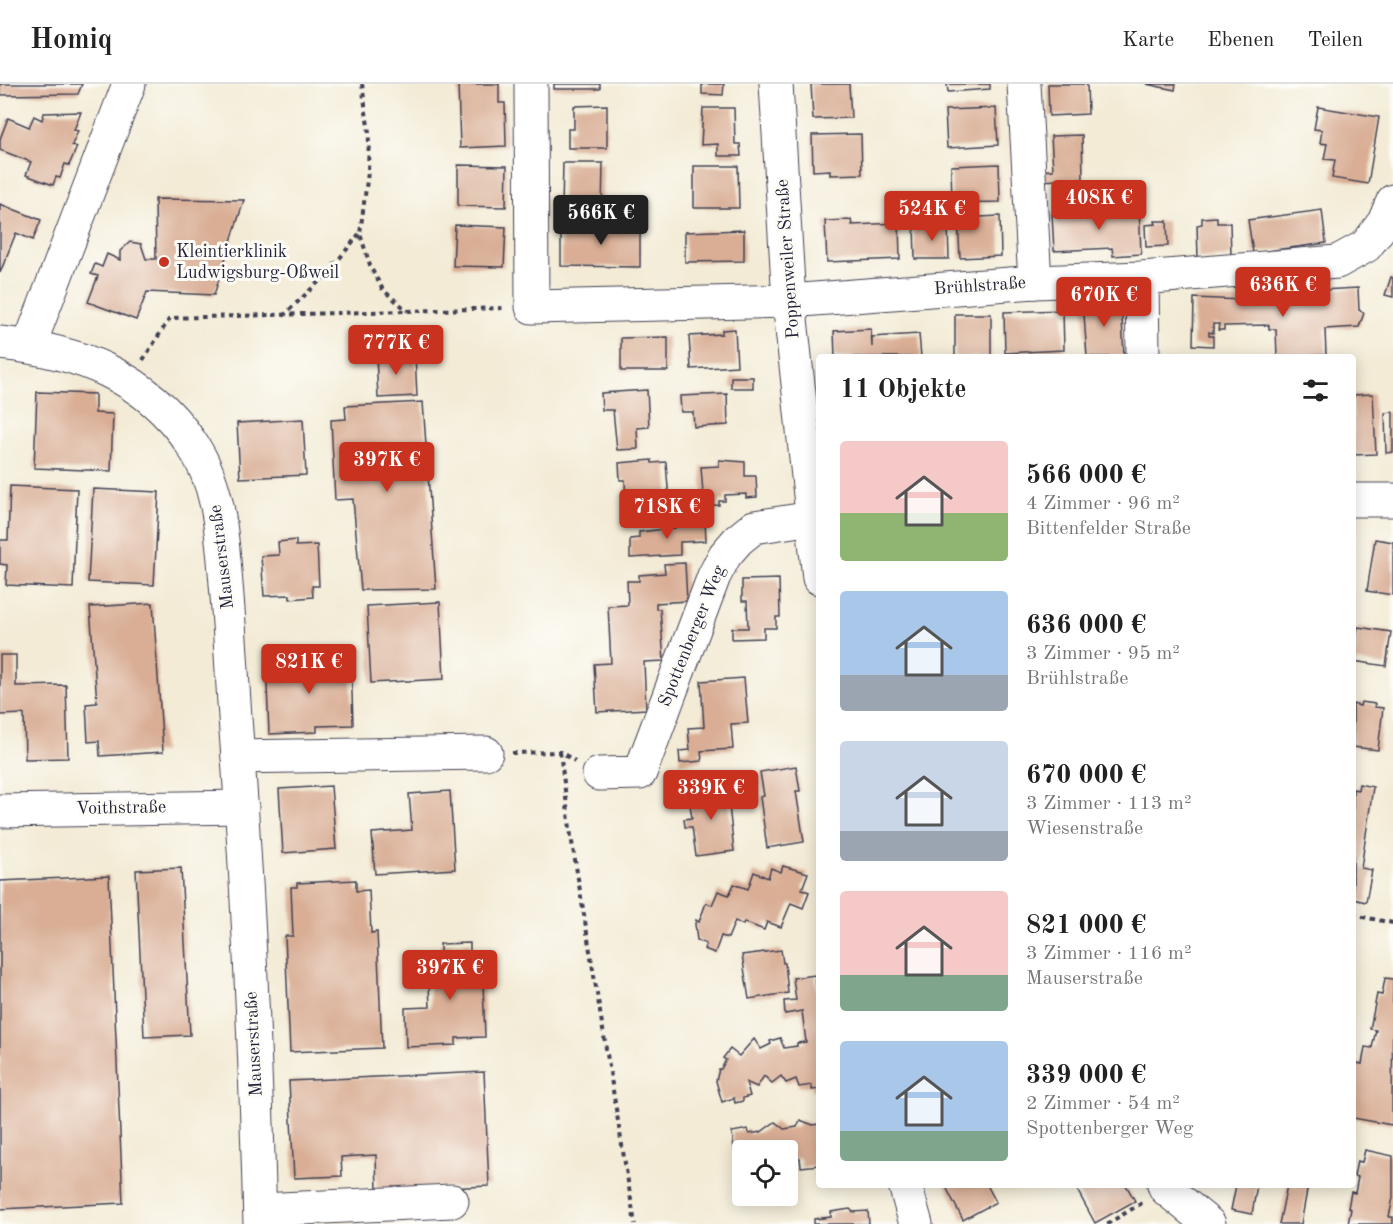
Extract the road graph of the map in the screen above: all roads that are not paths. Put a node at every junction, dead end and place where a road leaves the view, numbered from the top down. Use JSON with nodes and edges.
{"nodes":[{"id":1,"x":129,"y":84,"type":"edge"},
{"id":2,"x":531,"y":84,"type":"edge"},
{"id":3,"x":776,"y":84,"type":"edge"},
{"id":4,"x":1024,"y":84,"type":"edge"},
{"id":5,"x":1393,"y":201,"type":"edge"},
{"id":6,"x":1142,"y":278,"type":"junction"},
{"id":7,"x":1035,"y":282,"type":"junction"},
{"id":8,"x":789,"y":300,"type":"junction"},
{"id":9,"x":14,"y":345,"type":"edge"},
{"id":10,"x":1143,"y":354,"type":"edge"},
{"id":11,"x":1356,"y":500,"type":"edge"},
{"id":12,"x":1393,"y":500,"type":"edge"},
{"id":13,"x":816,"y":517,"type":"edge"},
{"id":14,"x":486,"y":753,"type":"road end"},
{"id":15,"x":238,"y":757,"type":"junction"},
{"id":16,"x":599,"y":774,"type":"road end"},
{"id":17,"x":242,"y":807,"type":"junction"},
{"id":18,"x":0,"y":811,"type":"edge"},
{"id":19,"x":906,"y":1188,"type":"edge"},
{"id":20,"x":1166,"y":1188,"type":"edge"},
{"id":21,"x":452,"y":1201,"type":"dead end"},
{"id":22,"x":260,"y":1217,"type":"edge"},
{"id":23,"x":916,"y":1224,"type":"edge"},
{"id":24,"x":1209,"y":1224,"type":"edge"}],
"edges":[{"from":1,"to":9,"type":"street"},
{"from":2,"to":8,"type":"street","name":"Brühlstraße"},
{"from":3,"to":8,"type":"street","name":"Poppenweiler Straße"},
{"from":4,"to":7,"type":"street"},
{"from":5,"to":6,"type":"street","name":"Brühlstraße"},
{"from":6,"to":7,"type":"street","name":"Brühlstraße"},
{"from":6,"to":10,"type":"street"},
{"from":7,"to":8,"type":"street","name":"Brühlstraße"},
{"from":8,"to":13,"type":"street","name":"Poppenweiler Straße"},
{"from":9,"to":15,"type":"street","name":"Mauserstraße"},
{"from":11,"to":12,"type":"street"},
{"from":13,"to":16,"type":"street","name":"Spottenberger Weg"},
{"from":14,"to":15,"type":"street"},
{"from":15,"to":17,"type":"street","name":"Mauserstraße"},
{"from":17,"to":18,"type":"street","name":"Voithstraße"},
{"from":17,"to":22,"type":"street","name":"Mauserstraße"},
{"from":19,"to":23,"type":"street"},
{"from":20,"to":24,"type":"street"},
{"from":21,"to":22,"type":"street"}]}
